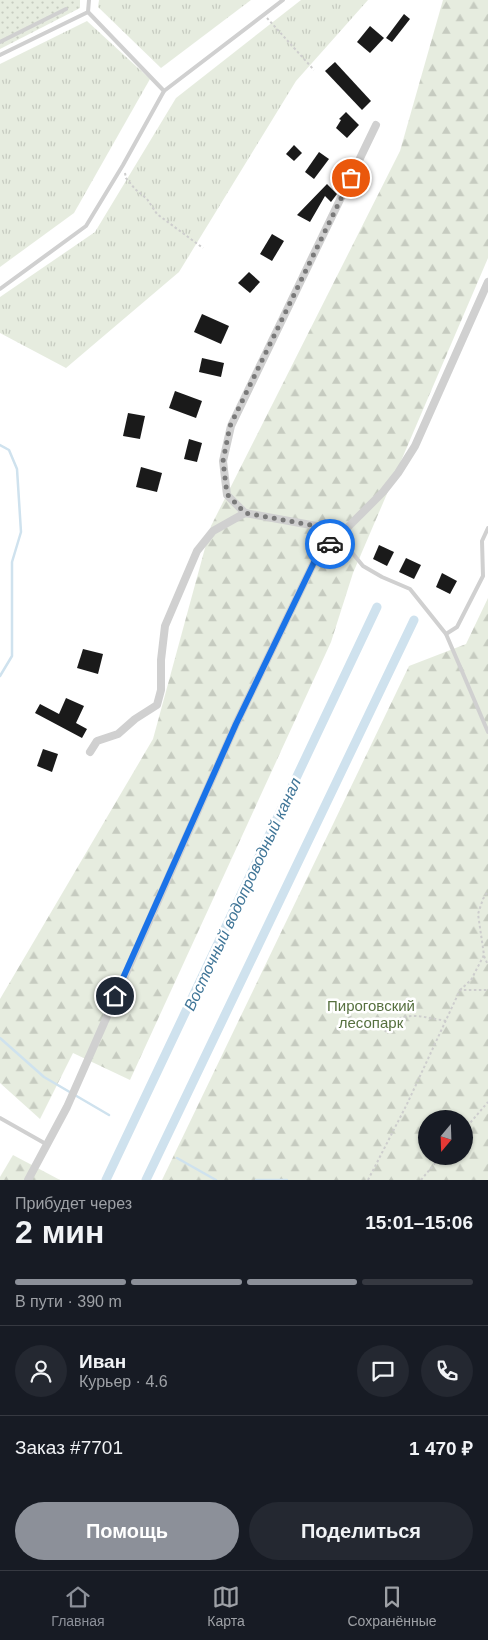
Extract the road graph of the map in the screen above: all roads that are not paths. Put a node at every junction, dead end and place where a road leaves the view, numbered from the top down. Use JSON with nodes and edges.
{"nodes":[{"id":1,"x":89,"y":0,"type":"edge"},
{"id":2,"x":283,"y":0,"type":"edge"},
{"id":3,"x":66,"y":9,"type":"dead end"},
{"id":4,"x":88,"y":12,"type":"junction"},
{"id":5,"x":0,"y":42,"type":"edge"},
{"id":6,"x":0,"y":55,"type":"edge"},
{"id":7,"x":164,"y":91,"type":"junction"},
{"id":8,"x":376,"y":125,"type":"dead end"},
{"id":9,"x":488,"y":282,"type":"edge"},
{"id":10,"x":0,"y":289,"type":"edge"},
{"id":11,"x":245,"y":513,"type":"junction"},
{"id":12,"x":488,"y":528,"type":"edge"},
{"id":13,"x":344,"y":531,"type":"junction"},
{"id":14,"x":446,"y":634,"type":"junction"},
{"id":15,"x":488,"y":732,"type":"edge"},
{"id":16,"x":90,"y":752,"type":"dead end"},
{"id":17,"x":0,"y":1118,"type":"edge"},
{"id":18,"x":46,"y":1144,"type":"junction"},
{"id":19,"x":28,"y":1180,"type":"edge"}],
"edges":[{"from":1,"to":4,"type":"lane"},
{"from":2,"to":7,"type":"lane"},
{"from":3,"to":5,"type":"lane"},
{"from":4,"to":6,"type":"lane"},
{"from":4,"to":7,"type":"lane"},
{"from":7,"to":10,"type":"lane"},
{"from":8,"to":11,"type":"street"},
{"from":9,"to":13,"type":"street"},
{"from":11,"to":13,"type":"street"},
{"from":11,"to":16,"type":"street"},
{"from":12,"to":14,"type":"lane"},
{"from":13,"to":14,"type":"lane"},
{"from":13,"to":18,"type":"street"},
{"from":14,"to":15,"type":"lane"},
{"from":17,"to":18,"type":"lane"},
{"from":18,"to":19,"type":"street"}]}
